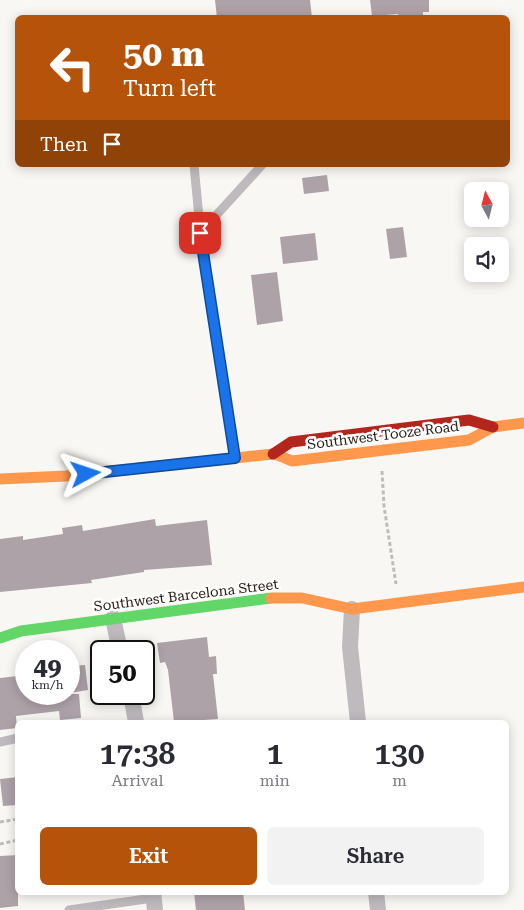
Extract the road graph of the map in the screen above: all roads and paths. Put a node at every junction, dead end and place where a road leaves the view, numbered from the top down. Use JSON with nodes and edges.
{"nodes":[{"id":1,"x":194,"y":167,"type":"edge"},
{"id":2,"x":260,"y":167,"type":"edge"},
{"id":3,"x":200,"y":233,"type":"junction"},
{"id":4,"x":524,"y":423,"type":"edge"},
{"id":5,"x":493,"y":427,"type":"junction"},
{"id":6,"x":275,"y":454,"type":"junction"},
{"id":7,"x":235,"y":458,"type":"junction"},
{"id":8,"x":0,"y":478,"type":"edge"},
{"id":9,"x":384,"y":486,"type":"dead end"},
{"id":10,"x":524,"y":587,"type":"edge"},
{"id":11,"x":399,"y":603,"type":"junction"},
{"id":12,"x":352,"y":609,"type":"junction"},
{"id":13,"x":113,"y":618,"type":"junction"},
{"id":14,"x":0,"y":638,"type":"edge"},
{"id":15,"x":118,"y":640,"type":"edge"},
{"id":16,"x":133,"y":705,"type":"edge"},
{"id":17,"x":136,"y":720,"type":"edge"},
{"id":18,"x":358,"y":720,"type":"edge"},
{"id":19,"x":15,"y":739,"type":"edge"},
{"id":20,"x":0,"y":742,"type":"edge"},
{"id":21,"x":15,"y":820,"type":"edge"},
{"id":22,"x":0,"y":822,"type":"edge"},
{"id":23,"x":15,"y":841,"type":"edge"},
{"id":24,"x":0,"y":844,"type":"edge"},
{"id":25,"x":376,"y":895,"type":"edge"},
{"id":26,"x":154,"y":900,"type":"edge"},
{"id":27,"x":70,"y":910,"type":"edge"},
{"id":28,"x":378,"y":910,"type":"edge"}],
"edges":[{"from":1,"to":3,"type":"lane"},
{"from":2,"to":3,"type":"lane"},
{"from":3,"to":7,"type":"lane"},
{"from":4,"to":5,"type":"main road","name":"Southwest Tooze Road"},
{"from":5,"to":6,"type":"main road","name":"Southwest Tooze Road"},
{"from":5,"to":6,"type":"main road","name":"Southwest Tooze Road"},
{"from":6,"to":7,"type":"main road","name":"Southwest Tooze Road"},
{"from":7,"to":8,"type":"main road","name":"Southwest Tooze Road"},
{"from":9,"to":11,"type":"path"},
{"from":10,"to":11,"type":"main road","name":"Southwest Barcelona Street"},
{"from":11,"to":12,"type":"main road","name":"Southwest Barcelona Street"},
{"from":12,"to":13,"type":"main road","name":"Southwest Barcelona Street"},
{"from":12,"to":18,"type":"street"},
{"from":13,"to":14,"type":"main road","name":"Southwest Barcelona Street"},
{"from":13,"to":15,"type":"street"},
{"from":16,"to":17,"type":"street"},
{"from":19,"to":20,"type":"lane"},
{"from":21,"to":22,"type":"path"},
{"from":23,"to":24,"type":"path"},
{"from":25,"to":28,"type":"street"},
{"from":26,"to":27,"type":"lane"}]}
